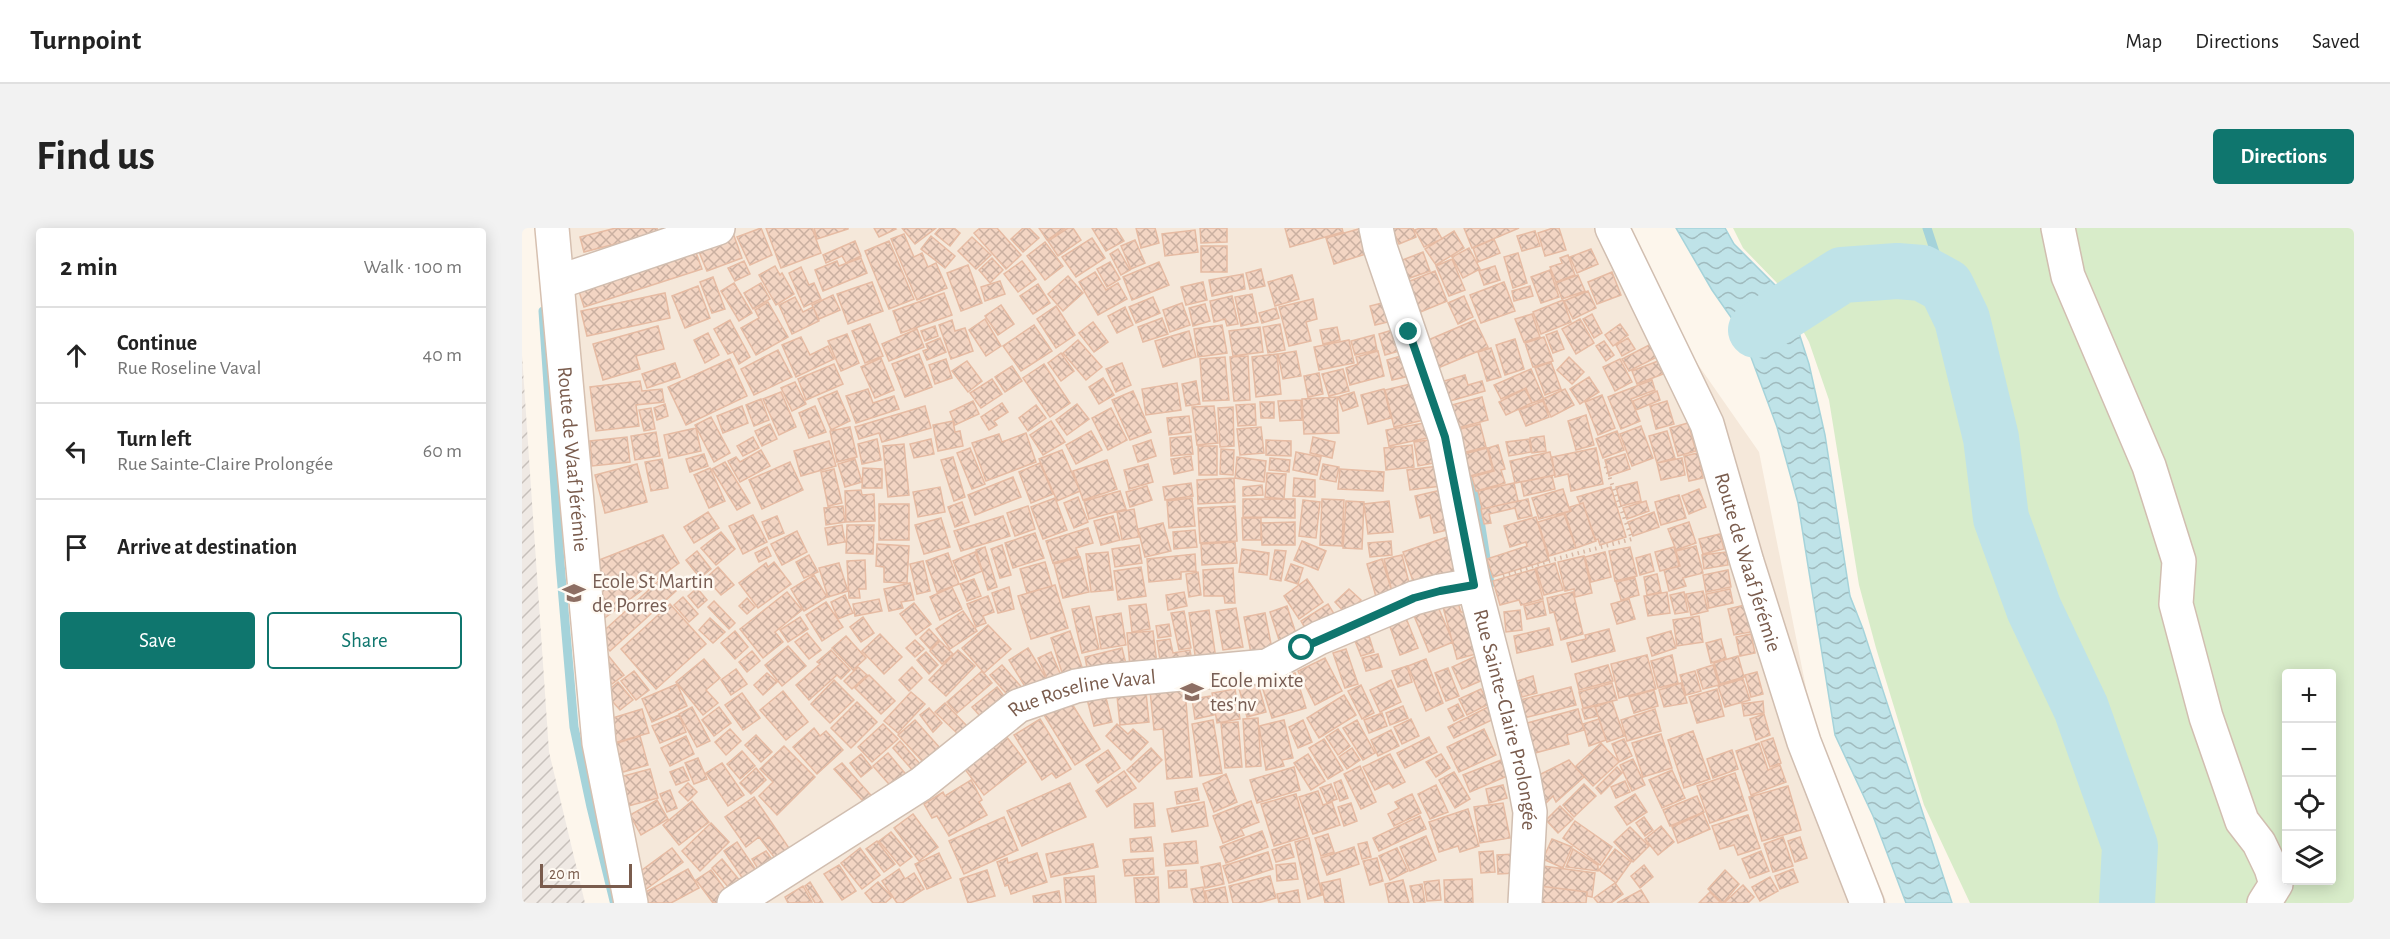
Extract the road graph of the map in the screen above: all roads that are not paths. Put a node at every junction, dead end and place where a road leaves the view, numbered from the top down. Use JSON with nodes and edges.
{"nodes":[{"id":1,"x":552,"y":228,"type":"edge"},
{"id":2,"x":718,"y":228,"type":"edge"},
{"id":3,"x":1376,"y":228,"type":"edge"},
{"id":4,"x":1612,"y":228,"type":"edge"},
{"id":5,"x":2058,"y":228,"type":"edge"},
{"id":6,"x":558,"y":282,"type":"junction"},
{"id":7,"x":1474,"y":585,"type":"junction"},
{"id":8,"x":631,"y":903,"type":"edge"},
{"id":9,"x":734,"y":903,"type":"edge"},
{"id":10,"x":1525,"y":903,"type":"edge"},
{"id":11,"x":1867,"y":903,"type":"edge"},
{"id":12,"x":2264,"y":903,"type":"edge"}],
"edges":[{"from":1,"to":6,"type":"street","name":"Route de Waaf Jérémie"},
{"from":2,"to":6,"type":"street"},
{"from":3,"to":7,"type":"street","name":"Rue Sainte-Claire Prolongée"},
{"from":4,"to":11,"type":"street","name":"Route de Waaf Jérémie"},
{"from":5,"to":12,"type":"street"},
{"from":6,"to":8,"type":"street","name":"Route de Waaf Jérémie"},
{"from":7,"to":9,"type":"street","name":"Rue Roseline Vaval"},
{"from":7,"to":10,"type":"street","name":"Rue Sainte-Claire Prolongée"}]}
